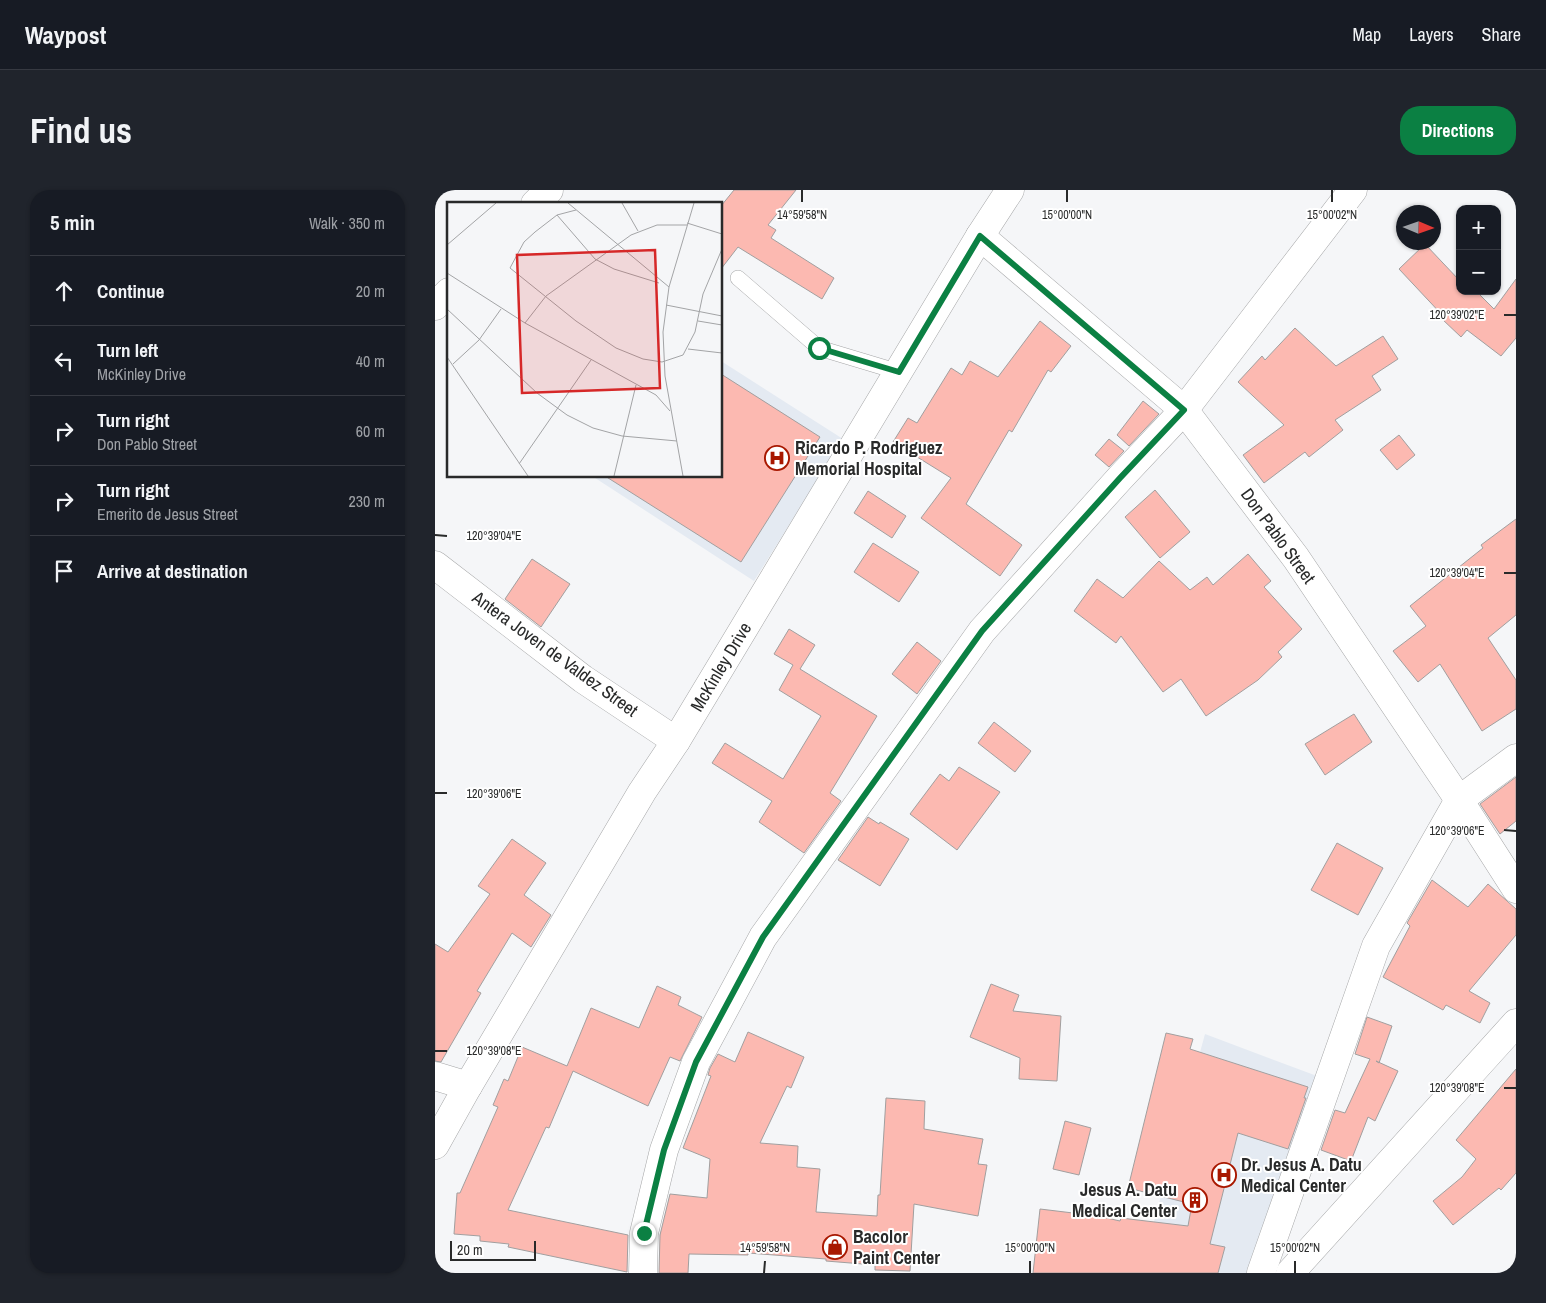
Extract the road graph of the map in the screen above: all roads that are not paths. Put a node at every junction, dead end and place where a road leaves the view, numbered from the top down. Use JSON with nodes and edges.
{"nodes":[{"id":1,"x":549,"y":190,"type":"edge"},
{"id":2,"x":1010,"y":190,"type":"edge"},
{"id":3,"x":1353,"y":190,"type":"edge"},
{"id":4,"x":537,"y":202,"type":"edge"},
{"id":5,"x":980,"y":236,"type":"junction"},
{"id":6,"x":738,"y":278,"type":"dead end"},
{"id":7,"x":447,"y":294,"type":"edge"},
{"id":8,"x":435,"y":306,"type":"edge"},
{"id":9,"x":899,"y":372,"type":"junction"},
{"id":10,"x":1184,"y":410,"type":"junction"},
{"id":11,"x":435,"y":564,"type":"edge"},
{"id":12,"x":676,"y":741,"type":"junction"},
{"id":13,"x":1516,"y":758,"type":"edge"},
{"id":14,"x":1459,"y":800,"type":"junction"},
{"id":15,"x":1516,"y":889,"type":"edge"},
{"id":16,"x":1516,"y":1023,"type":"edge"},
{"id":17,"x":435,"y":1076,"type":"edge"},
{"id":18,"x":468,"y":1086,"type":"junction"},
{"id":19,"x":435,"y":1145,"type":"edge"},
{"id":20,"x":643,"y":1273,"type":"edge"},
{"id":21,"x":1261,"y":1273,"type":"edge"},
{"id":22,"x":1290,"y":1273,"type":"edge"}],
"edges":[{"from":1,"to":4,"type":"street"},
{"from":2,"to":5,"type":"street","name":"McKinley Drive"},
{"from":3,"to":10,"type":"street"},
{"from":5,"to":9,"type":"street","name":"McKinley Drive"},
{"from":5,"to":10,"type":"street","name":"Don Pablo Street"},
{"from":6,"to":9,"type":"lane"},
{"from":7,"to":8,"type":"street"},
{"from":9,"to":12,"type":"street","name":"McKinley Drive"},
{"from":10,"to":14,"type":"street","name":"Don Pablo Street"},
{"from":10,"to":20,"type":"street"},
{"from":11,"to":12,"type":"street","name":"Antera Joven de Valdez Street"},
{"from":12,"to":18,"type":"street","name":"McKinley Drive"},
{"from":13,"to":14,"type":"street"},
{"from":14,"to":15,"type":"street","name":"Don Pablo Street"},
{"from":14,"to":21,"type":"street"},
{"from":16,"to":22,"type":"street"},
{"from":17,"to":18,"type":"street"},
{"from":18,"to":19,"type":"street","name":"McKinley Drive"}]}
